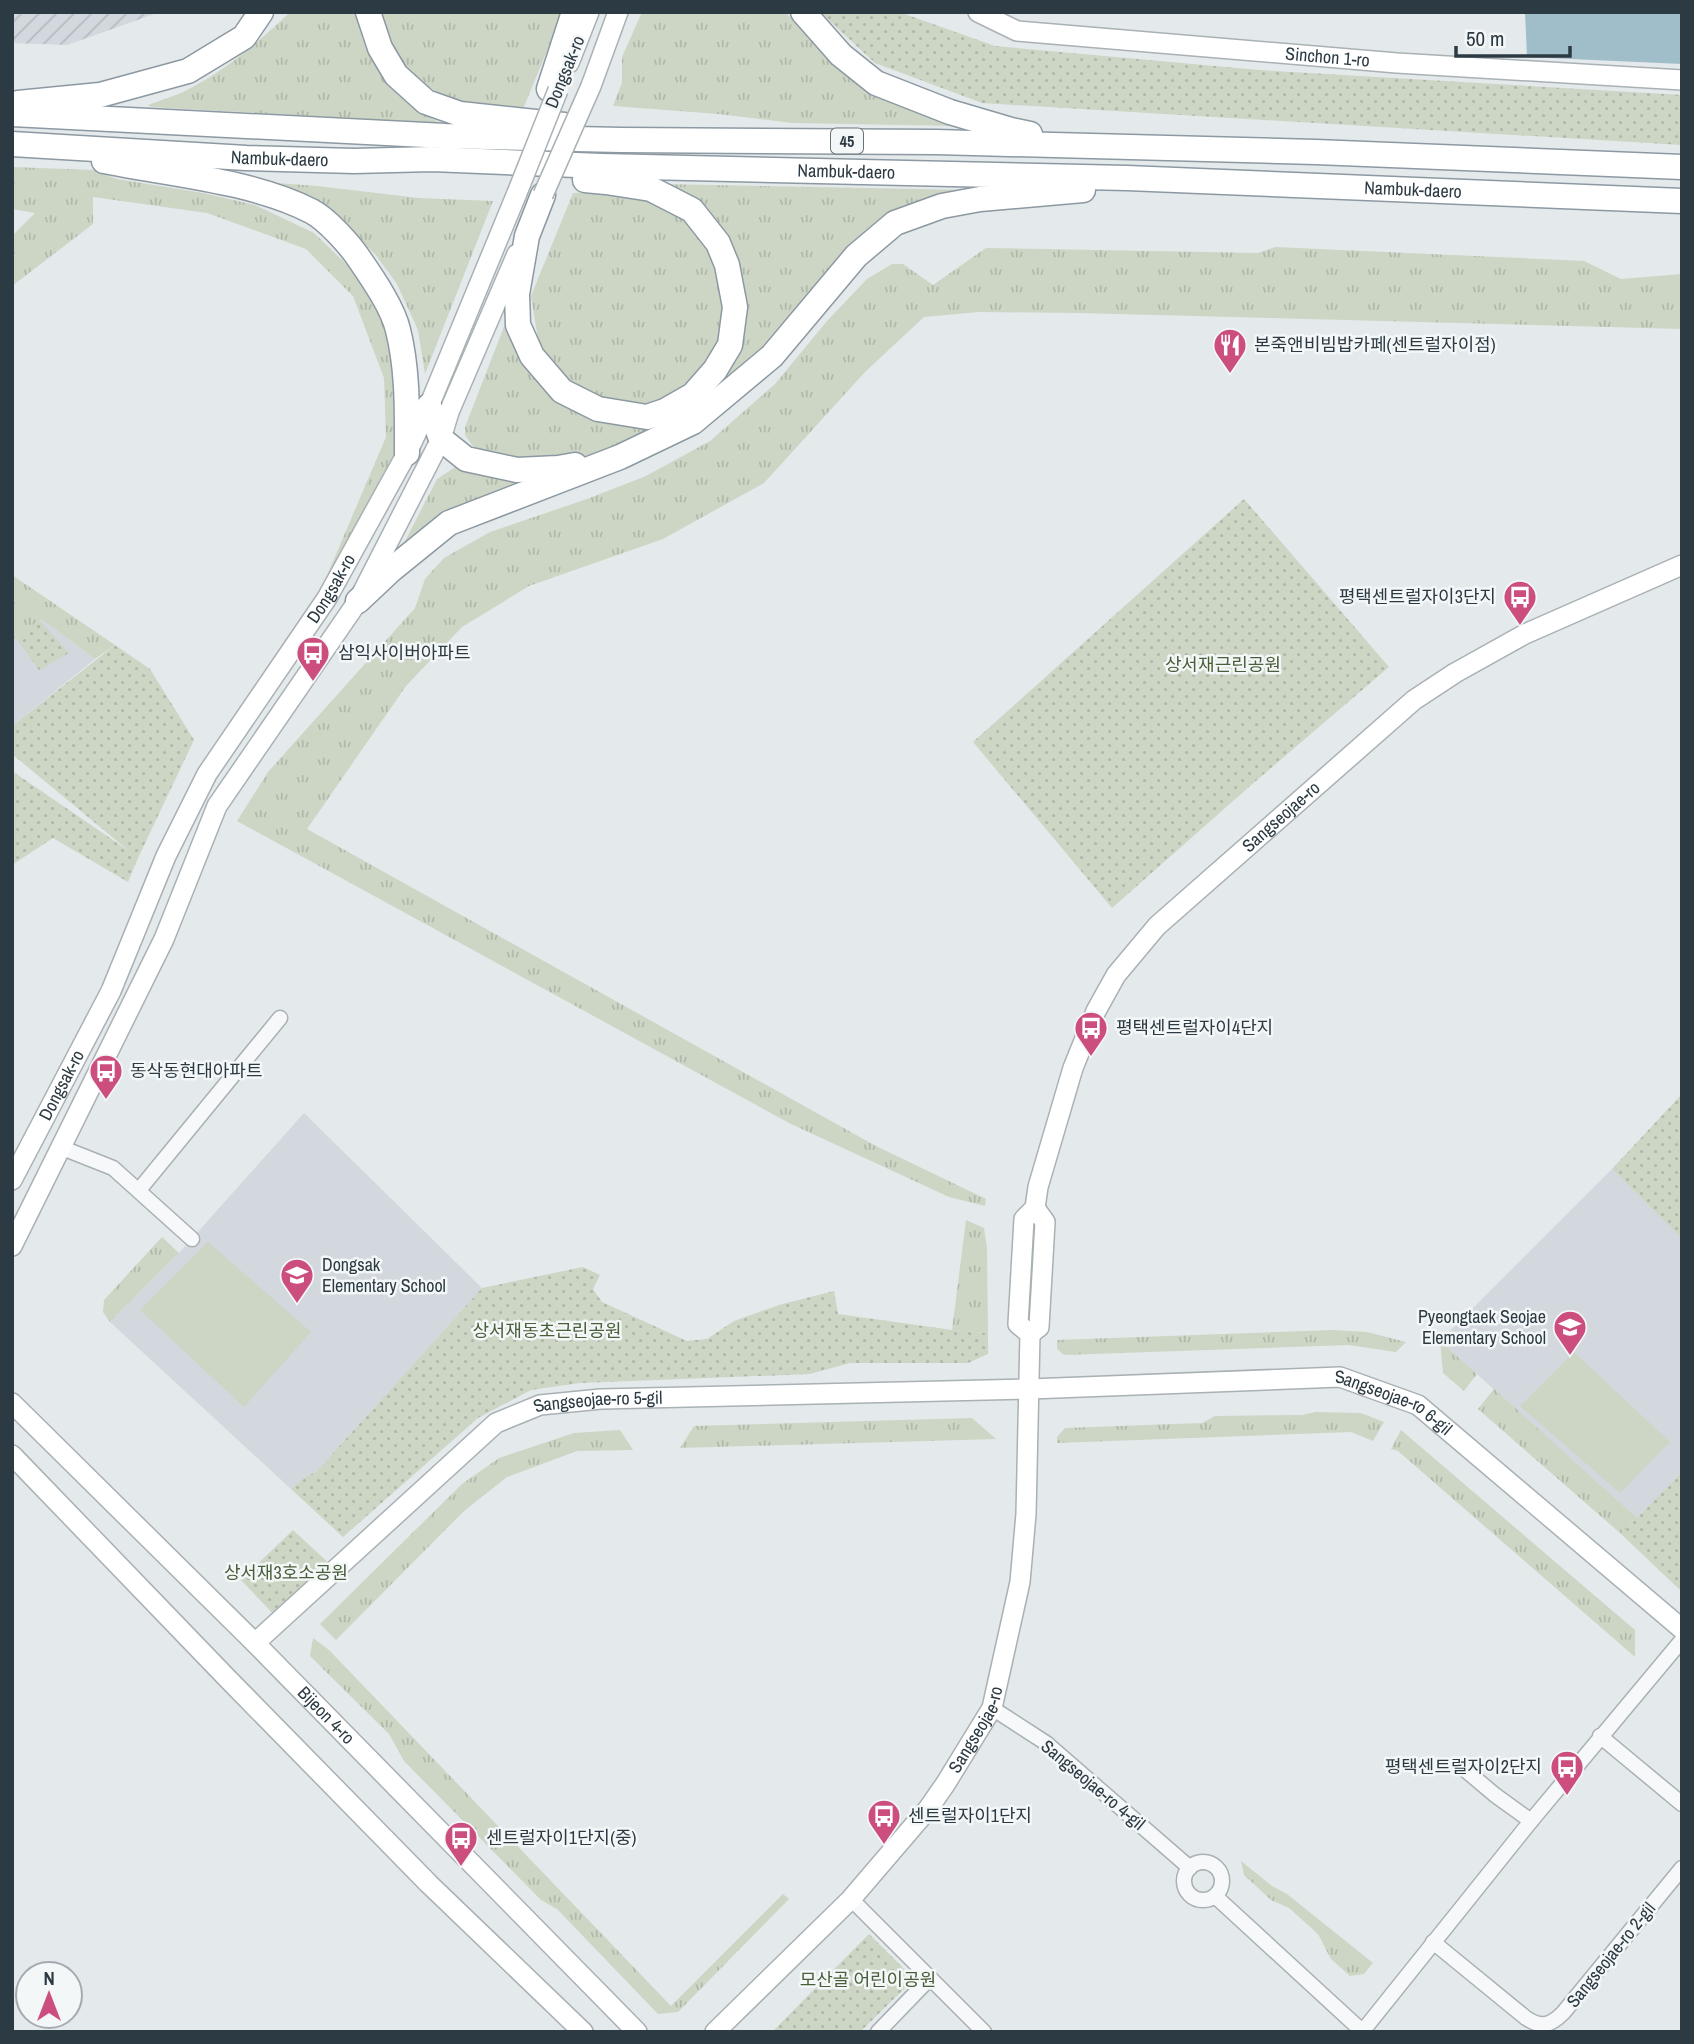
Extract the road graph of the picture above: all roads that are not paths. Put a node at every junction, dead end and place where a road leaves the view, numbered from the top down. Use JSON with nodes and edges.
{"nodes":[{"id":1,"x":261,"y":12,"type":"edge"},
{"id":2,"x":368,"y":12,"type":"edge"},
{"id":3,"x":574,"y":12,"type":"edge"},
{"id":4,"x":589,"y":12,"type":"edge"},
{"id":5,"x":618,"y":12,"type":"edge"},
{"id":6,"x":803,"y":12,"type":"edge"},
{"id":7,"x":978,"y":12,"type":"edge"},
{"id":8,"x":1682,"y":79,"type":"edge"},
{"id":9,"x":554,"y":89,"type":"junction"},
{"id":10,"x":12,"y":103,"type":"edge"},
{"id":11,"x":12,"y":114,"type":"edge"},
{"id":12,"x":693,"y":139,"type":"junction"},
{"id":13,"x":18,"y":144,"type":"edge"},
{"id":14,"x":1114,"y":148,"type":"junction"},
{"id":15,"x":354,"y":160,"type":"junction"},
{"id":16,"x":1682,"y":166,"type":"edge"},
{"id":17,"x":1127,"y":178,"type":"junction"},
{"id":18,"x":543,"y":195,"type":"junction"},
{"id":19,"x":1682,"y":201,"type":"edge"},
{"id":20,"x":429,"y":406,"type":"junction"},
{"id":21,"x":441,"y":439,"type":"junction"},
{"id":22,"x":407,"y":453,"type":"junction"},
{"id":23,"x":620,"y":457,"type":"junction"},
{"id":24,"x":1682,"y":565,"type":"edge"},
{"id":25,"x":358,"y":601,"type":"junction"},
{"id":26,"x":281,"y":1018,"type":"dead end"},
{"id":27,"x":61,"y":1147,"type":"junction"},
{"id":28,"x":12,"y":1180,"type":"edge"},
{"id":29,"x":139,"y":1190,"type":"junction"},
{"id":30,"x":192,"y":1239,"type":"dead end"},
{"id":31,"x":12,"y":1246,"type":"edge"},
{"id":32,"x":1030,"y":1389,"type":"junction"},
{"id":33,"x":12,"y":1403,"type":"edge"},
{"id":34,"x":12,"y":1455,"type":"edge"},
{"id":35,"x":1682,"y":1629,"type":"edge"},
{"id":36,"x":1682,"y":1640,"type":"edge"},
{"id":37,"x":255,"y":1643,"type":"junction"},
{"id":38,"x":992,"y":1708,"type":"junction"},
{"id":39,"x":1600,"y":1736,"type":"junction"},
{"id":40,"x":1463,"y":1768,"type":"dead end"},
{"id":41,"x":1682,"y":1804,"type":"edge"},
{"id":42,"x":1531,"y":1821,"type":"junction"},
{"id":43,"x":1190,"y":1868,"type":"junction"},
{"id":44,"x":1682,"y":1868,"type":"edge"},
{"id":45,"x":1215,"y":1896,"type":"junction"},
{"id":46,"x":850,"y":1899,"type":"junction"},
{"id":47,"x":1433,"y":1942,"type":"junction"},
{"id":48,"x":930,"y":1978,"type":"junction"},
{"id":49,"x":583,"y":2032,"type":"edge"},
{"id":50,"x":637,"y":2032,"type":"edge"},
{"id":51,"x":715,"y":2032,"type":"edge"},
{"id":52,"x":878,"y":2032,"type":"edge"},
{"id":53,"x":984,"y":2032,"type":"edge"},
{"id":54,"x":1362,"y":2032,"type":"edge"}],
"edges":[{"from":1,"to":10,"type":"highway"},
{"from":2,"to":12,"type":"highway"},
{"from":3,"to":9,"type":"highway"},
{"from":4,"to":9,"type":"main road","name":"Dongsak-ro"},
{"from":5,"to":18,"type":"main road","name":"Dongsak-ro","bridge":true},
{"from":6,"to":14,"type":"highway"},
{"from":7,"to":8,"type":"main road","name":"Sinchon 1-ro"},
{"from":9,"to":20,"type":"main road","name":"Dongsak-ro","bridge":true},
{"from":11,"to":12,"type":"highway","name":"Nambuk-daero","number":"45"},
{"from":12,"to":14,"type":"highway","name":"Nambuk-daero","number":"45"},
{"from":13,"to":15,"type":"highway","name":"Nambuk-daero","number":"45"},
{"from":13,"to":22,"type":"highway"},
{"from":14,"to":16,"type":"highway","name":"Nambuk-daero","number":"45"},
{"from":15,"to":17,"type":"highway","name":"Nambuk-daero","number":"45"},
{"from":15,"to":18,"type":"highway"},
{"from":17,"to":19,"type":"highway","name":"Nambuk-daero","number":"45"},
{"from":17,"to":23,"type":"highway"},
{"from":18,"to":21,"type":"main road","name":"Dongsak-ro"},
{"from":20,"to":21,"type":"highway"},
{"from":20,"to":22,"type":"main road","name":"Dongsak-ro"},
{"from":21,"to":23,"type":"highway"},
{"from":21,"to":25,"type":"main road","name":"Dongsak-ro"},
{"from":22,"to":28,"type":"main road","name":"Dongsak-ro"},
{"from":23,"to":25,"type":"highway"},
{"from":24,"to":32,"type":"main road","name":"Sangseojae-ro"},
{"from":25,"to":27,"type":"main road","name":"Dongsak-ro"},
{"from":26,"to":29,"type":"street"},
{"from":27,"to":29,"type":"street","name":"Dongsak-ro"},
{"from":27,"to":31,"type":"main road","name":"Dongsak-ro"},
{"from":29,"to":30,"type":"street","name":"Dongsak-ro"},
{"from":32,"to":35,"type":"main road","name":"Sangseojae-ro 6-gil"},
{"from":32,"to":37,"type":"main road","name":"Sangseojae-ro 5-gil"},
{"from":32,"to":38,"type":"main road","name":"Sangseojae-ro"},
{"from":33,"to":37,"type":"main road","name":"Bijeon 4-ro"},
{"from":34,"to":49,"type":"main road"},
{"from":36,"to":39,"type":"street"},
{"from":37,"to":50,"type":"main road","name":"Bijeon 4-ro"},
{"from":38,"to":43,"type":"street","name":"Sangseojae-ro 4-gil"},
{"from":38,"to":46,"type":"main road","name":"Sangseojae-ro"},
{"from":39,"to":41,"type":"street"},
{"from":39,"to":42,"type":"street"},
{"from":40,"to":42,"type":"street"},
{"from":42,"to":47,"type":"street"},
{"from":43,"to":45,"type":"street"},
{"from":43,"to":45,"type":"street"},
{"from":44,"to":47,"type":"street","name":"Sangseojae-ro 2-gil"},
{"from":45,"to":54,"type":"street"},
{"from":46,"to":48,"type":"street"},
{"from":46,"to":51,"type":"main road","name":"Sangseojae-ro"},
{"from":47,"to":54,"type":"street"},
{"from":48,"to":52,"type":"street"},
{"from":48,"to":53,"type":"street"}]}
